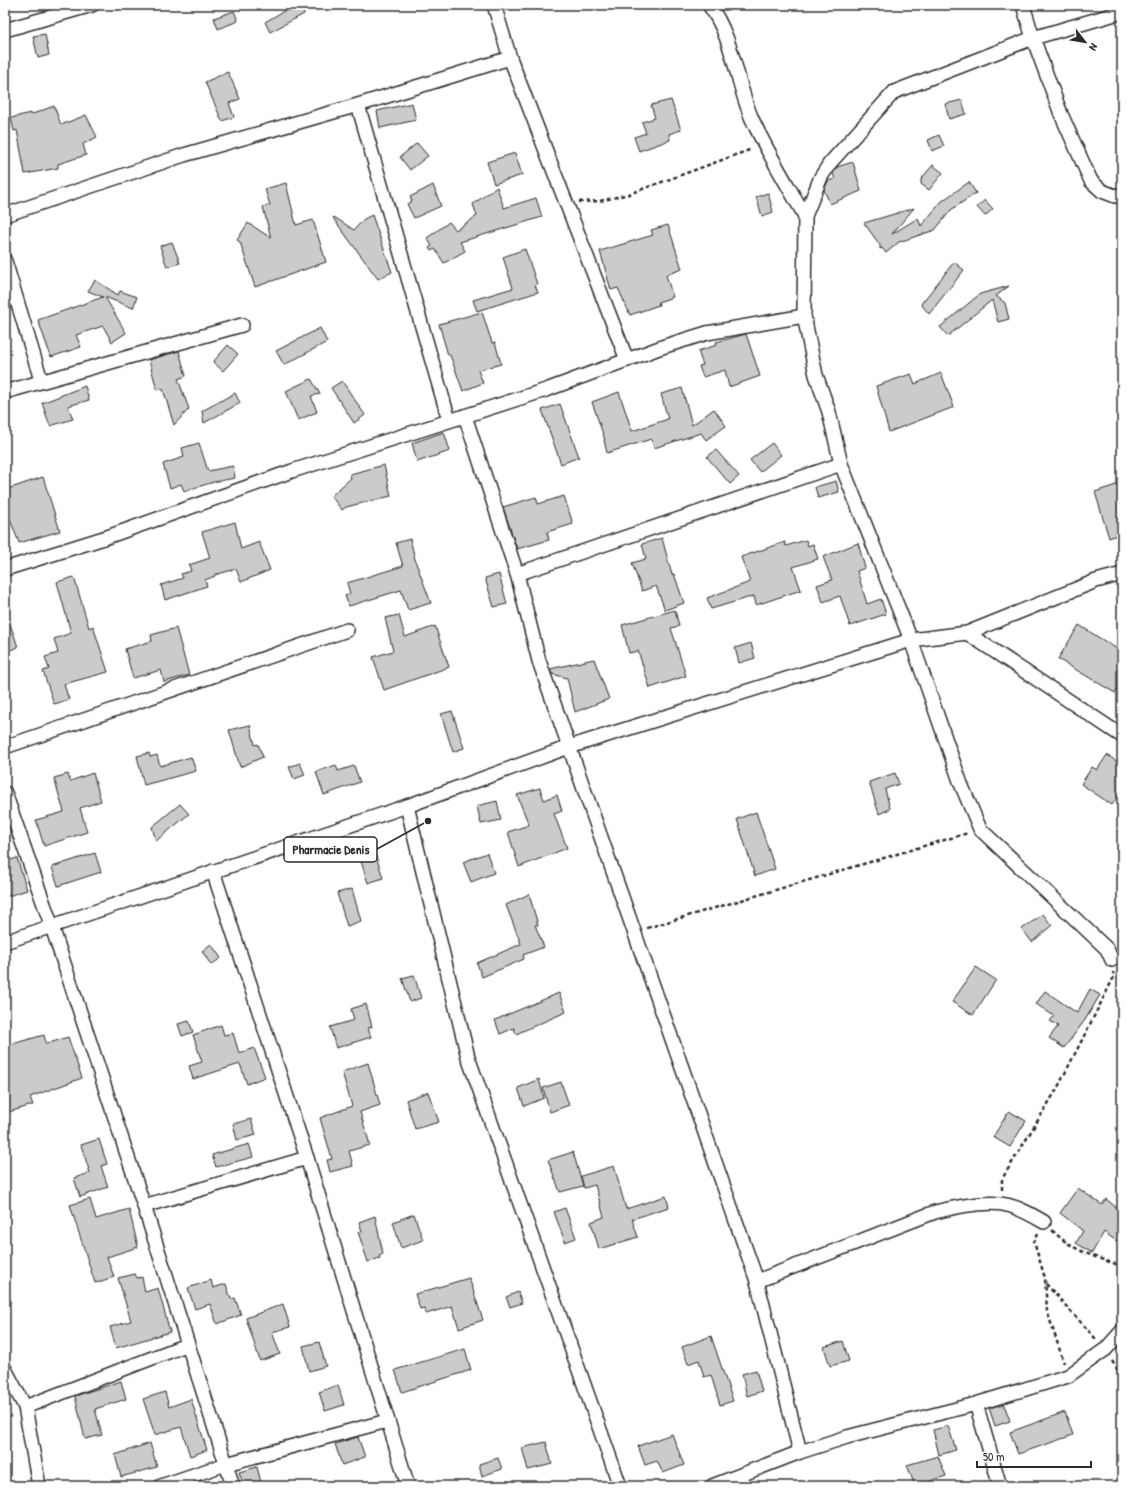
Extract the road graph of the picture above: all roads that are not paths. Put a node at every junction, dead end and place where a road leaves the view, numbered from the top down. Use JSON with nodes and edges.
{"nodes":[{"id":1,"x":92,"y":5,"type":"edge"},
{"id":2,"x":494,"y":5,"type":"edge"},
{"id":3,"x":709,"y":5,"type":"edge"},
{"id":4,"x":1023,"y":5,"type":"edge"},
{"id":5,"x":1122,"y":12,"type":"edge"},
{"id":6,"x":5,"y":30,"type":"edge"},
{"id":7,"x":1033,"y":38,"type":"junction"},
{"id":8,"x":510,"y":58,"type":"junction"},
{"id":9,"x":358,"y":105,"type":"junction"},
{"id":10,"x":1122,"y":194,"type":"edge"},
{"id":11,"x":5,"y":215,"type":"edge"},
{"id":12,"x":805,"y":216,"type":"junction"},
{"id":13,"x":5,"y":261,"type":"edge"},
{"id":14,"x":804,"y":316,"type":"junction"},
{"id":15,"x":242,"y":325,"type":"dead end"},
{"id":16,"x":627,"y":360,"type":"junction"},
{"id":17,"x":41,"y":380,"type":"junction"},
{"id":18,"x":5,"y":392,"type":"edge"},
{"id":19,"x":465,"y":416,"type":"junction"},
{"id":20,"x":449,"y":420,"type":"junction"},
{"id":21,"x":841,"y":464,"type":"junction"},
{"id":22,"x":5,"y":569,"type":"edge"},
{"id":23,"x":517,"y":574,"type":"junction"},
{"id":24,"x":1122,"y":574,"type":"edge"},
{"id":25,"x":347,"y":630,"type":"dead end"},
{"id":26,"x":968,"y":633,"type":"junction"},
{"id":27,"x":911,"y":640,"type":"junction"},
{"id":28,"x":1122,"y":736,"type":"edge"},
{"id":29,"x":5,"y":747,"type":"edge"},
{"id":30,"x":569,"y":747,"type":"junction"},
{"id":31,"x":5,"y":793,"type":"edge"},
{"id":32,"x":407,"y":806,"type":"junction"},
{"id":33,"x":213,"y":871,"type":"junction"},
{"id":34,"x":52,"y":927,"type":"junction"},
{"id":35,"x":5,"y":942,"type":"edge"},
{"id":36,"x":1112,"y":960,"type":"road end"},
{"id":37,"x":307,"y":1158,"type":"junction"},
{"id":38,"x":144,"y":1206,"type":"junction"},
{"id":39,"x":1044,"y":1222,"type":"road end"},
{"id":40,"x":757,"y":1281,"type":"junction"},
{"id":41,"x":1122,"y":1331,"type":"edge"},
{"id":42,"x":186,"y":1344,"type":"junction"},
{"id":43,"x":5,"y":1369,"type":"edge"},
{"id":44,"x":976,"y":1404,"type":"junction"},
{"id":45,"x":25,"y":1407,"type":"junction"},
{"id":46,"x":387,"y":1421,"type":"junction"},
{"id":47,"x":800,"y":1452,"type":"junction"},
{"id":48,"x":226,"y":1464,"type":"junction"},
{"id":49,"x":39,"y":1486,"type":"edge"},
{"id":50,"x":161,"y":1486,"type":"edge"},
{"id":51,"x":233,"y":1486,"type":"edge"},
{"id":52,"x":408,"y":1486,"type":"edge"},
{"id":53,"x":620,"y":1486,"type":"edge"},
{"id":54,"x":712,"y":1486,"type":"edge"},
{"id":55,"x":1000,"y":1486,"type":"edge"}],
"edges":[{"from":1,"to":6,"type":"street"},
{"from":2,"to":8,"type":"street"},
{"from":3,"to":12,"type":"street"},
{"from":4,"to":7,"type":"street"},
{"from":5,"to":7,"type":"street"},
{"from":7,"to":10,"type":"street"},
{"from":7,"to":12,"type":"street"},
{"from":8,"to":9,"type":"street"},
{"from":8,"to":16,"type":"street"},
{"from":9,"to":11,"type":"street"},
{"from":9,"to":20,"type":"street"},
{"from":12,"to":14,"type":"street"},
{"from":13,"to":17,"type":"street"},
{"from":14,"to":16,"type":"street"},
{"from":14,"to":21,"type":"street"},
{"from":15,"to":17,"type":"street"},
{"from":16,"to":19,"type":"street"},
{"from":17,"to":18,"type":"street"},
{"from":19,"to":20,"type":"street"},
{"from":19,"to":23,"type":"street"},
{"from":20,"to":22,"type":"street"},
{"from":21,"to":23,"type":"street"},
{"from":21,"to":27,"type":"street"},
{"from":23,"to":30,"type":"street"},
{"from":24,"to":26,"type":"street"},
{"from":25,"to":29,"type":"street"},
{"from":26,"to":27,"type":"street"},
{"from":26,"to":28,"type":"street"},
{"from":27,"to":30,"type":"street"},
{"from":27,"to":36,"type":"street"},
{"from":30,"to":32,"type":"street"},
{"from":30,"to":40,"type":"street"},
{"from":31,"to":34,"type":"street"},
{"from":32,"to":33,"type":"street"},
{"from":32,"to":53,"type":"street"},
{"from":33,"to":34,"type":"street"},
{"from":33,"to":37,"type":"street"},
{"from":34,"to":35,"type":"street"},
{"from":34,"to":38,"type":"street"},
{"from":37,"to":38,"type":"street"},
{"from":37,"to":46,"type":"street"},
{"from":38,"to":42,"type":"street"},
{"from":39,"to":40,"type":"street"},
{"from":40,"to":47,"type":"street"},
{"from":41,"to":44,"type":"street"},
{"from":42,"to":45,"type":"street"},
{"from":42,"to":48,"type":"street"},
{"from":43,"to":45,"type":"street"},
{"from":44,"to":47,"type":"street"},
{"from":44,"to":55,"type":"street"},
{"from":45,"to":49,"type":"street"},
{"from":46,"to":48,"type":"street"},
{"from":46,"to":52,"type":"street"},
{"from":47,"to":54,"type":"street"},
{"from":48,"to":50,"type":"street"},
{"from":48,"to":51,"type":"street"}]}
